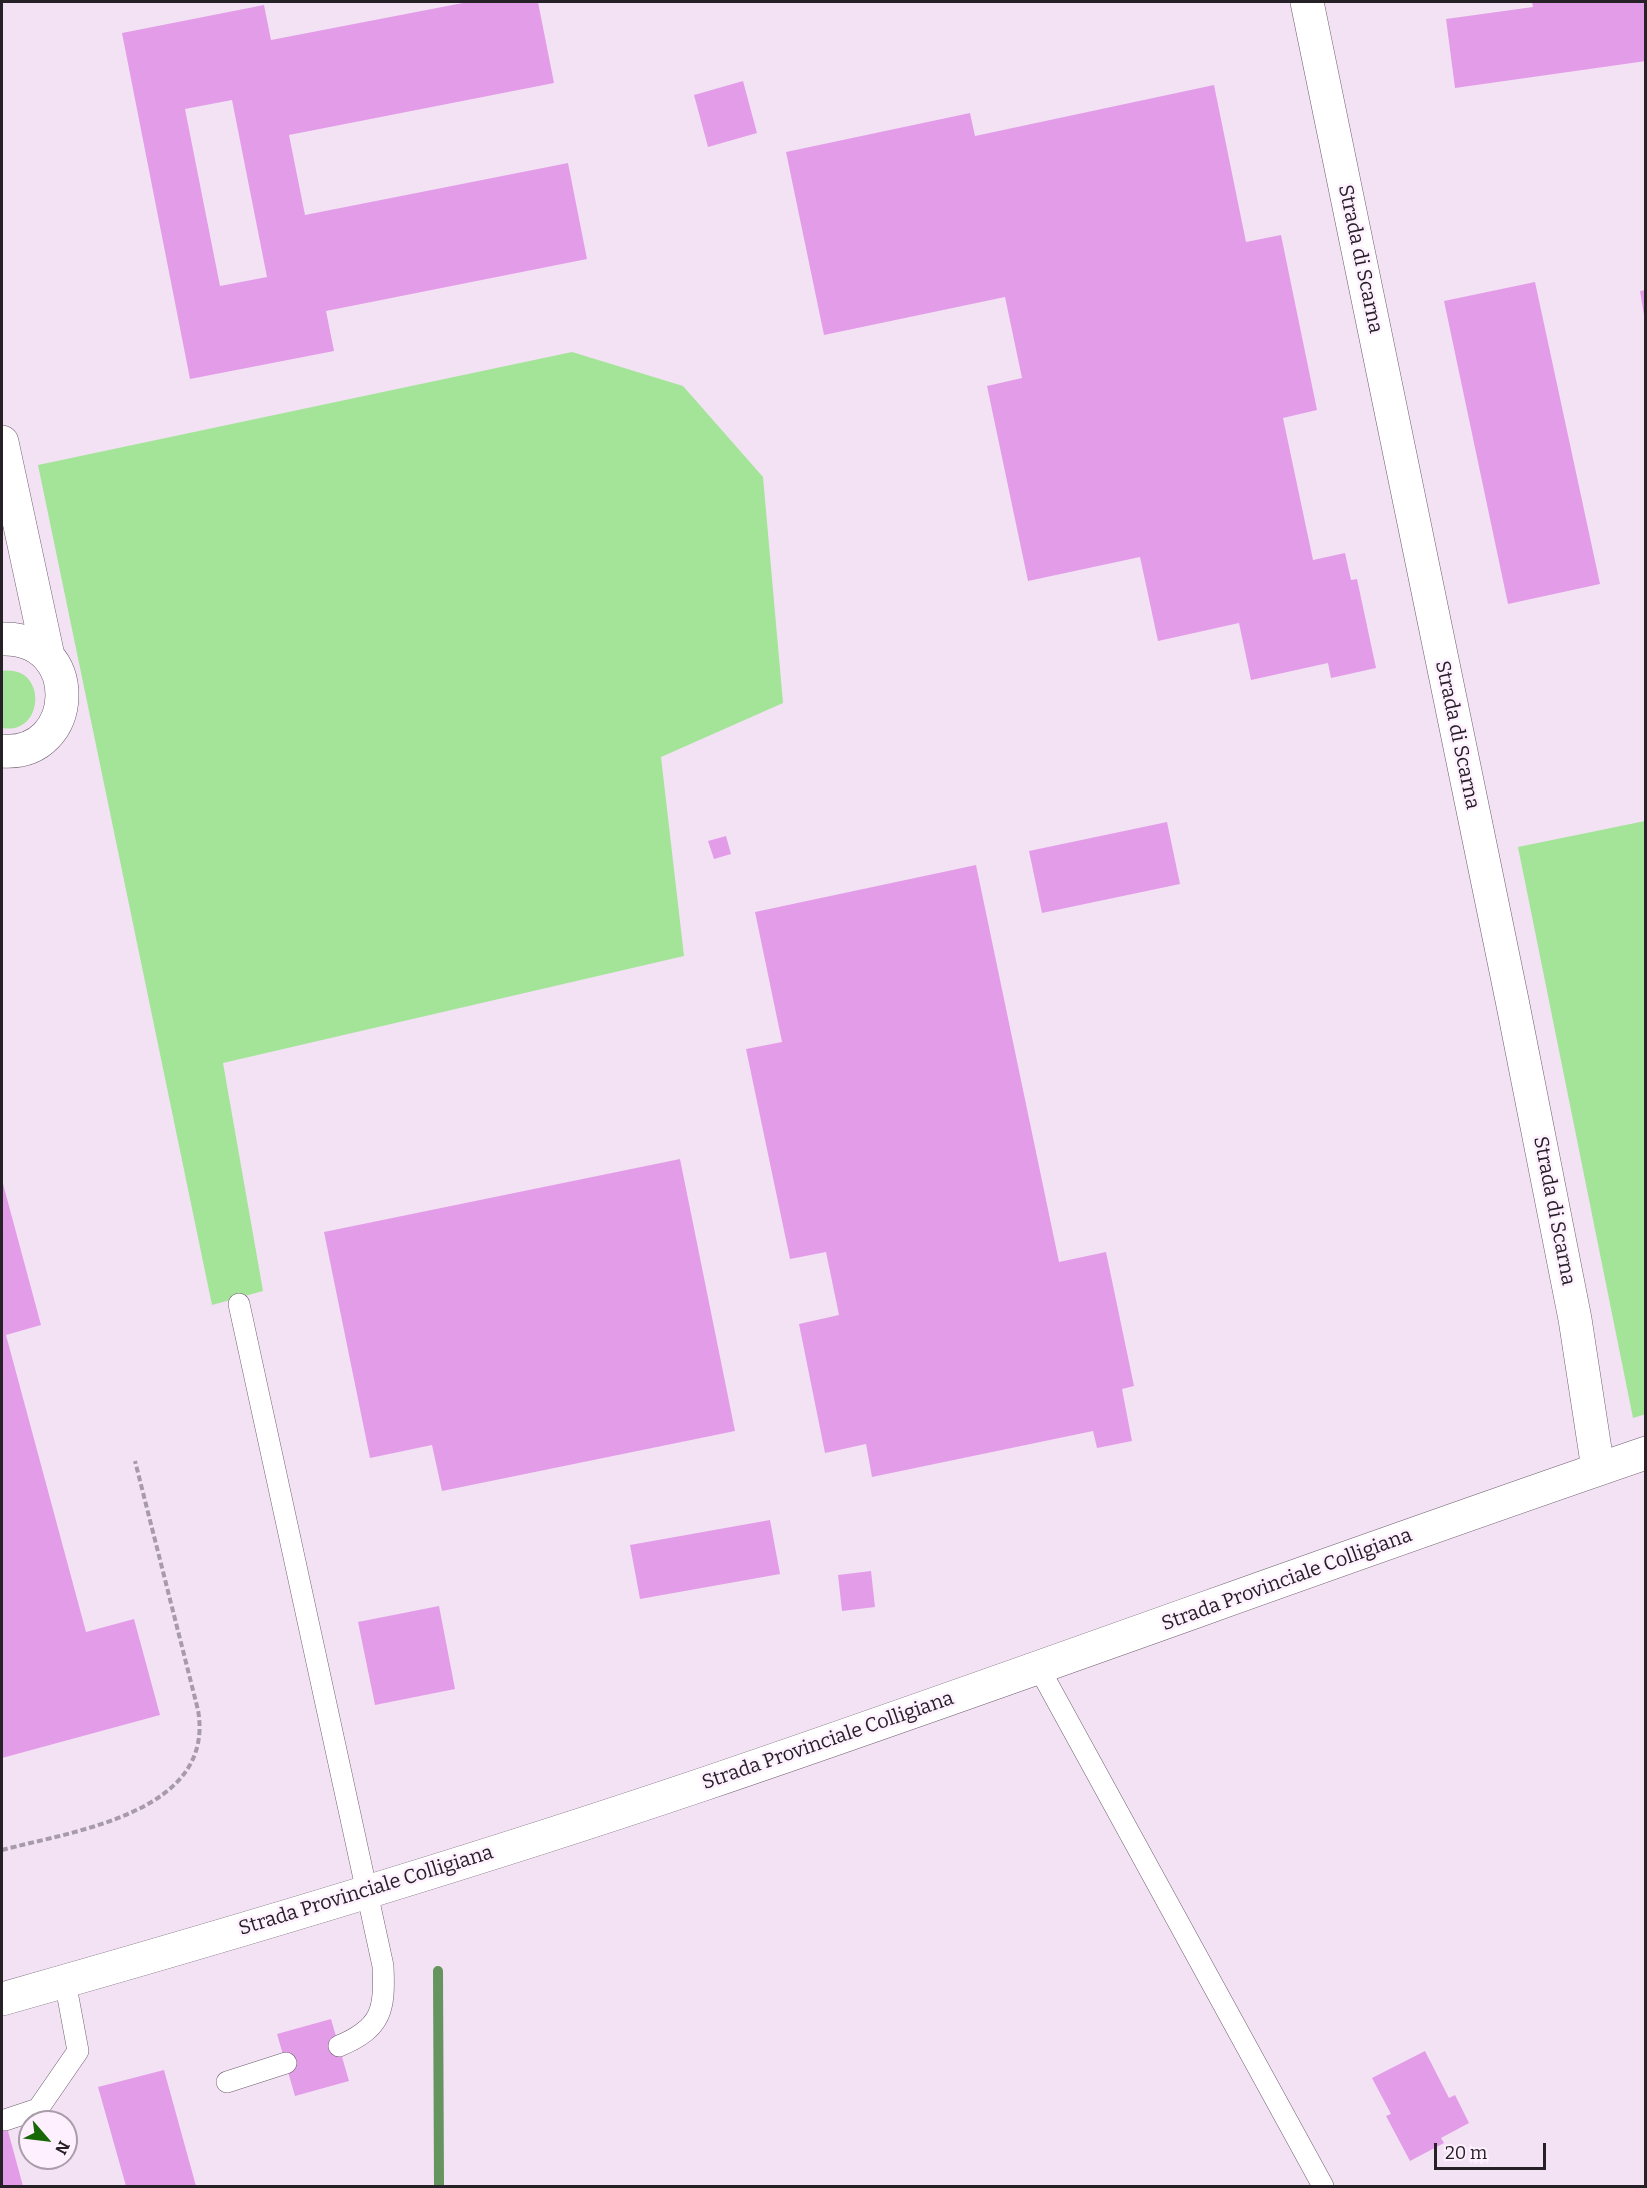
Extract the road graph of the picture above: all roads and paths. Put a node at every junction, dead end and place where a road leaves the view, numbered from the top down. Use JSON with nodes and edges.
{"nodes":[{"id":1,"x":1307,"y":2,"type":"edge"},
{"id":2,"x":2,"y":442,"type":"edge"},
{"id":3,"x":2,"y":639,"type":"edge"},
{"id":4,"x":48,"y":657,"type":"junction"},
{"id":5,"x":2,"y":751,"type":"edge"},
{"id":6,"x":238,"y":1304,"type":"dead end"},
{"id":7,"x":1646,"y":1453,"type":"edge"},
{"id":8,"x":135,"y":1461,"type":"dead end"},
{"id":9,"x":1598,"y":1469,"type":"junction"},
{"id":10,"x":1039,"y":1668,"type":"junction"},
{"id":11,"x":2,"y":1850,"type":"edge"},
{"id":12,"x":366,"y":1892,"type":"junction"},
{"id":13,"x":65,"y":1981,"type":"junction"},
{"id":14,"x":2,"y":1999,"type":"edge"},
{"id":15,"x":339,"y":2046,"type":"dead end"},
{"id":16,"x":286,"y":2063,"type":"dead end"},
{"id":17,"x":227,"y":2082,"type":"dead end"},
{"id":18,"x":5,"y":2120,"type":"dead end"},
{"id":19,"x":1323,"y":2187,"type":"edge"}],
"edges":[{"from":1,"to":9,"type":"street","name":"Strada di Scarna"},
{"from":2,"to":4,"type":"street"},
{"from":3,"to":4,"type":"street"},
{"from":4,"to":5,"type":"street"},
{"from":6,"to":12,"type":"lane"},
{"from":7,"to":9,"type":"street","name":"Strada Provinciale Colligiana"},
{"from":8,"to":11,"type":"path"},
{"from":9,"to":10,"type":"street","name":"Strada Provinciale Colligiana"},
{"from":10,"to":12,"type":"street","name":"Strada Provinciale Colligiana"},
{"from":10,"to":19,"type":"lane"},
{"from":12,"to":13,"type":"street","name":"Strada Provinciale Colligiana"},
{"from":12,"to":15,"type":"lane"},
{"from":13,"to":14,"type":"street","name":"Strada Provinciale Colligiana"},
{"from":13,"to":18,"type":"lane"},
{"from":16,"to":17,"type":"lane"}]}
